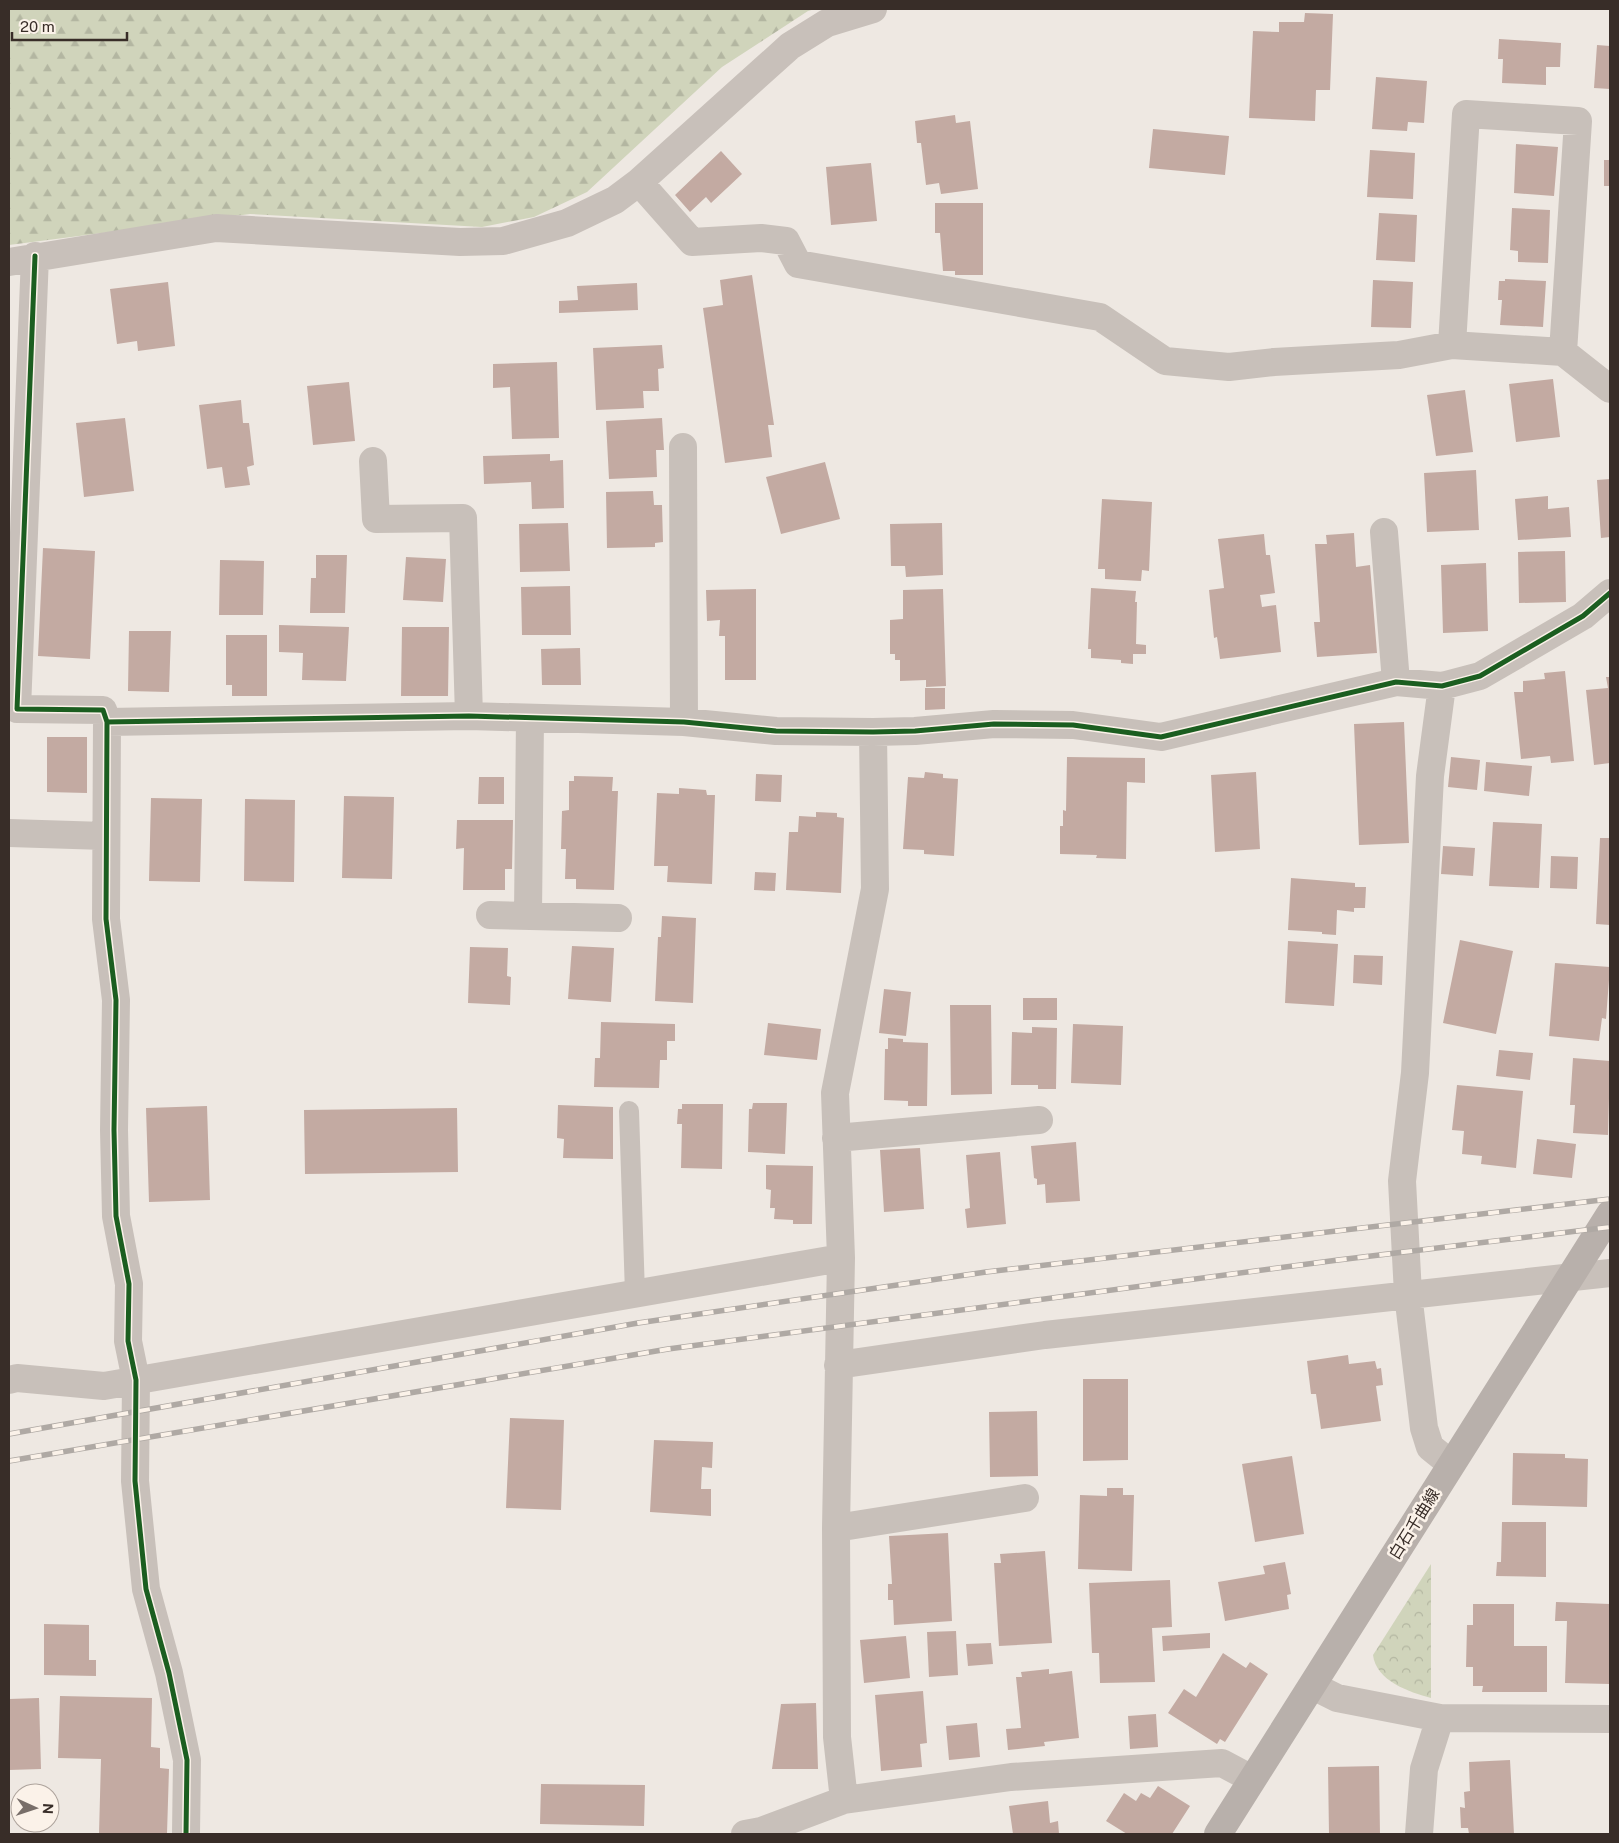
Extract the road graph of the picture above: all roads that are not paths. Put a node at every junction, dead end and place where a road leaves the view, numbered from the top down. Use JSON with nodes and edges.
{"nodes":[{"id":1,"x":873,"y":9,"type":"edge"},
{"id":2,"x":639,"y":182,"type":"junction"},
{"id":3,"x":35,"y":256,"type":"junction"},
{"id":4,"x":9,"y":262,"type":"edge"},
{"id":5,"x":1452,"y":345,"type":"junction"},
{"id":6,"x":1563,"y":352,"type":"junction"},
{"id":7,"x":1610,"y":388,"type":"edge"},
{"id":8,"x":683,"y":447,"type":"dead end"},
{"id":9,"x":373,"y":461,"type":"dead end"},
{"id":10,"x":1384,"y":532,"type":"dead end"},
{"id":11,"x":1610,"y":593,"type":"edge"},
{"id":12,"x":1396,"y":682,"type":"junction"},
{"id":13,"x":1442,"y":686,"type":"junction"},
{"id":14,"x":469,"y":716,"type":"junction"},
{"id":15,"x":530,"y":718,"type":"junction"},
{"id":16,"x":107,"y":722,"type":"junction"},
{"id":17,"x":684,"y":722,"type":"junction"},
{"id":18,"x":873,"y":732,"type":"junction"},
{"id":19,"x":9,"y":833,"type":"edge"},
{"id":20,"x":105,"y":836,"type":"junction"},
{"id":21,"x":490,"y":915,"type":"dead end"},
{"id":22,"x":528,"y":916,"type":"junction"},
{"id":23,"x":618,"y":918,"type":"dead end"},
{"id":24,"x":628,"y":1111,"type":"dead end"},
{"id":25,"x":1039,"y":1120,"type":"dead end"},
{"id":26,"x":836,"y":1138,"type":"junction"},
{"id":27,"x":1610,"y":1214,"type":"edge"},
{"id":28,"x":841,"y":1258,"type":"junction"},
{"id":29,"x":1610,"y":1273,"type":"edge"},
{"id":30,"x":1572,"y":1276,"type":"junction"},
{"id":31,"x":635,"y":1294,"type":"junction"},
{"id":32,"x":1408,"y":1294,"type":"junction"},
{"id":33,"x":838,"y":1365,"type":"junction"},
{"id":34,"x":9,"y":1380,"type":"edge"},
{"id":35,"x":136,"y":1380,"type":"junction"},
{"id":36,"x":1451,"y":1464,"type":"junction"},
{"id":37,"x":1025,"y":1498,"type":"dead end"},
{"id":38,"x":836,"y":1528,"type":"junction"},
{"id":39,"x":1313,"y":1686,"type":"junction"},
{"id":40,"x":1440,"y":1718,"type":"junction"},
{"id":41,"x":1610,"y":1719,"type":"edge"},
{"id":42,"x":1252,"y":1779,"type":"junction"},
{"id":43,"x":844,"y":1800,"type":"junction"},
{"id":44,"x":186,"y":1834,"type":"edge"},
{"id":45,"x":745,"y":1834,"type":"edge"},
{"id":46,"x":1218,"y":1834,"type":"edge"},
{"id":47,"x":1418,"y":1834,"type":"edge"}],
"edges":[{"from":1,"to":2,"type":"street"},
{"from":2,"to":3,"type":"street"},
{"from":2,"to":5,"type":"street"},
{"from":3,"to":4,"type":"street"},
{"from":3,"to":16,"type":"street"},
{"from":5,"to":6,"type":"street"},
{"from":5,"to":6,"type":"street"},
{"from":6,"to":7,"type":"street"},
{"from":8,"to":17,"type":"street"},
{"from":9,"to":14,"type":"street"},
{"from":10,"to":12,"type":"street"},
{"from":11,"to":13,"type":"street"},
{"from":12,"to":13,"type":"street"},
{"from":12,"to":18,"type":"street"},
{"from":13,"to":32,"type":"street"},
{"from":14,"to":15,"type":"street"},
{"from":14,"to":16,"type":"street"},
{"from":15,"to":17,"type":"street"},
{"from":15,"to":22,"type":"street"},
{"from":16,"to":20,"type":"street"},
{"from":17,"to":18,"type":"street"},
{"from":18,"to":26,"type":"street"},
{"from":19,"to":20,"type":"street"},
{"from":20,"to":35,"type":"street"},
{"from":21,"to":22,"type":"street"},
{"from":22,"to":23,"type":"street"},
{"from":24,"to":31,"type":"lane"},
{"from":25,"to":26,"type":"street"},
{"from":26,"to":28,"type":"street"},
{"from":27,"to":30,"type":"main road","name":"白石千曲線"},
{"from":28,"to":31,"type":"street"},
{"from":28,"to":33,"type":"street"},
{"from":29,"to":30,"type":"street"},
{"from":30,"to":32,"type":"street"},
{"from":30,"to":36,"type":"main road","name":"白石千曲線"},
{"from":31,"to":35,"type":"street"},
{"from":32,"to":33,"type":"street"},
{"from":32,"to":36,"type":"street"},
{"from":33,"to":38,"type":"street"},
{"from":34,"to":35,"type":"street"},
{"from":35,"to":44,"type":"street"},
{"from":36,"to":39,"type":"main road","name":"白石千曲線"},
{"from":37,"to":38,"type":"street"},
{"from":38,"to":43,"type":"street"},
{"from":39,"to":40,"type":"street"},
{"from":39,"to":42,"type":"main road","name":"白石千曲線"},
{"from":40,"to":41,"type":"street"},
{"from":40,"to":47,"type":"street"},
{"from":42,"to":43,"type":"street"},
{"from":42,"to":46,"type":"main road","name":"白石千曲線"},
{"from":43,"to":45,"type":"street"}]}
